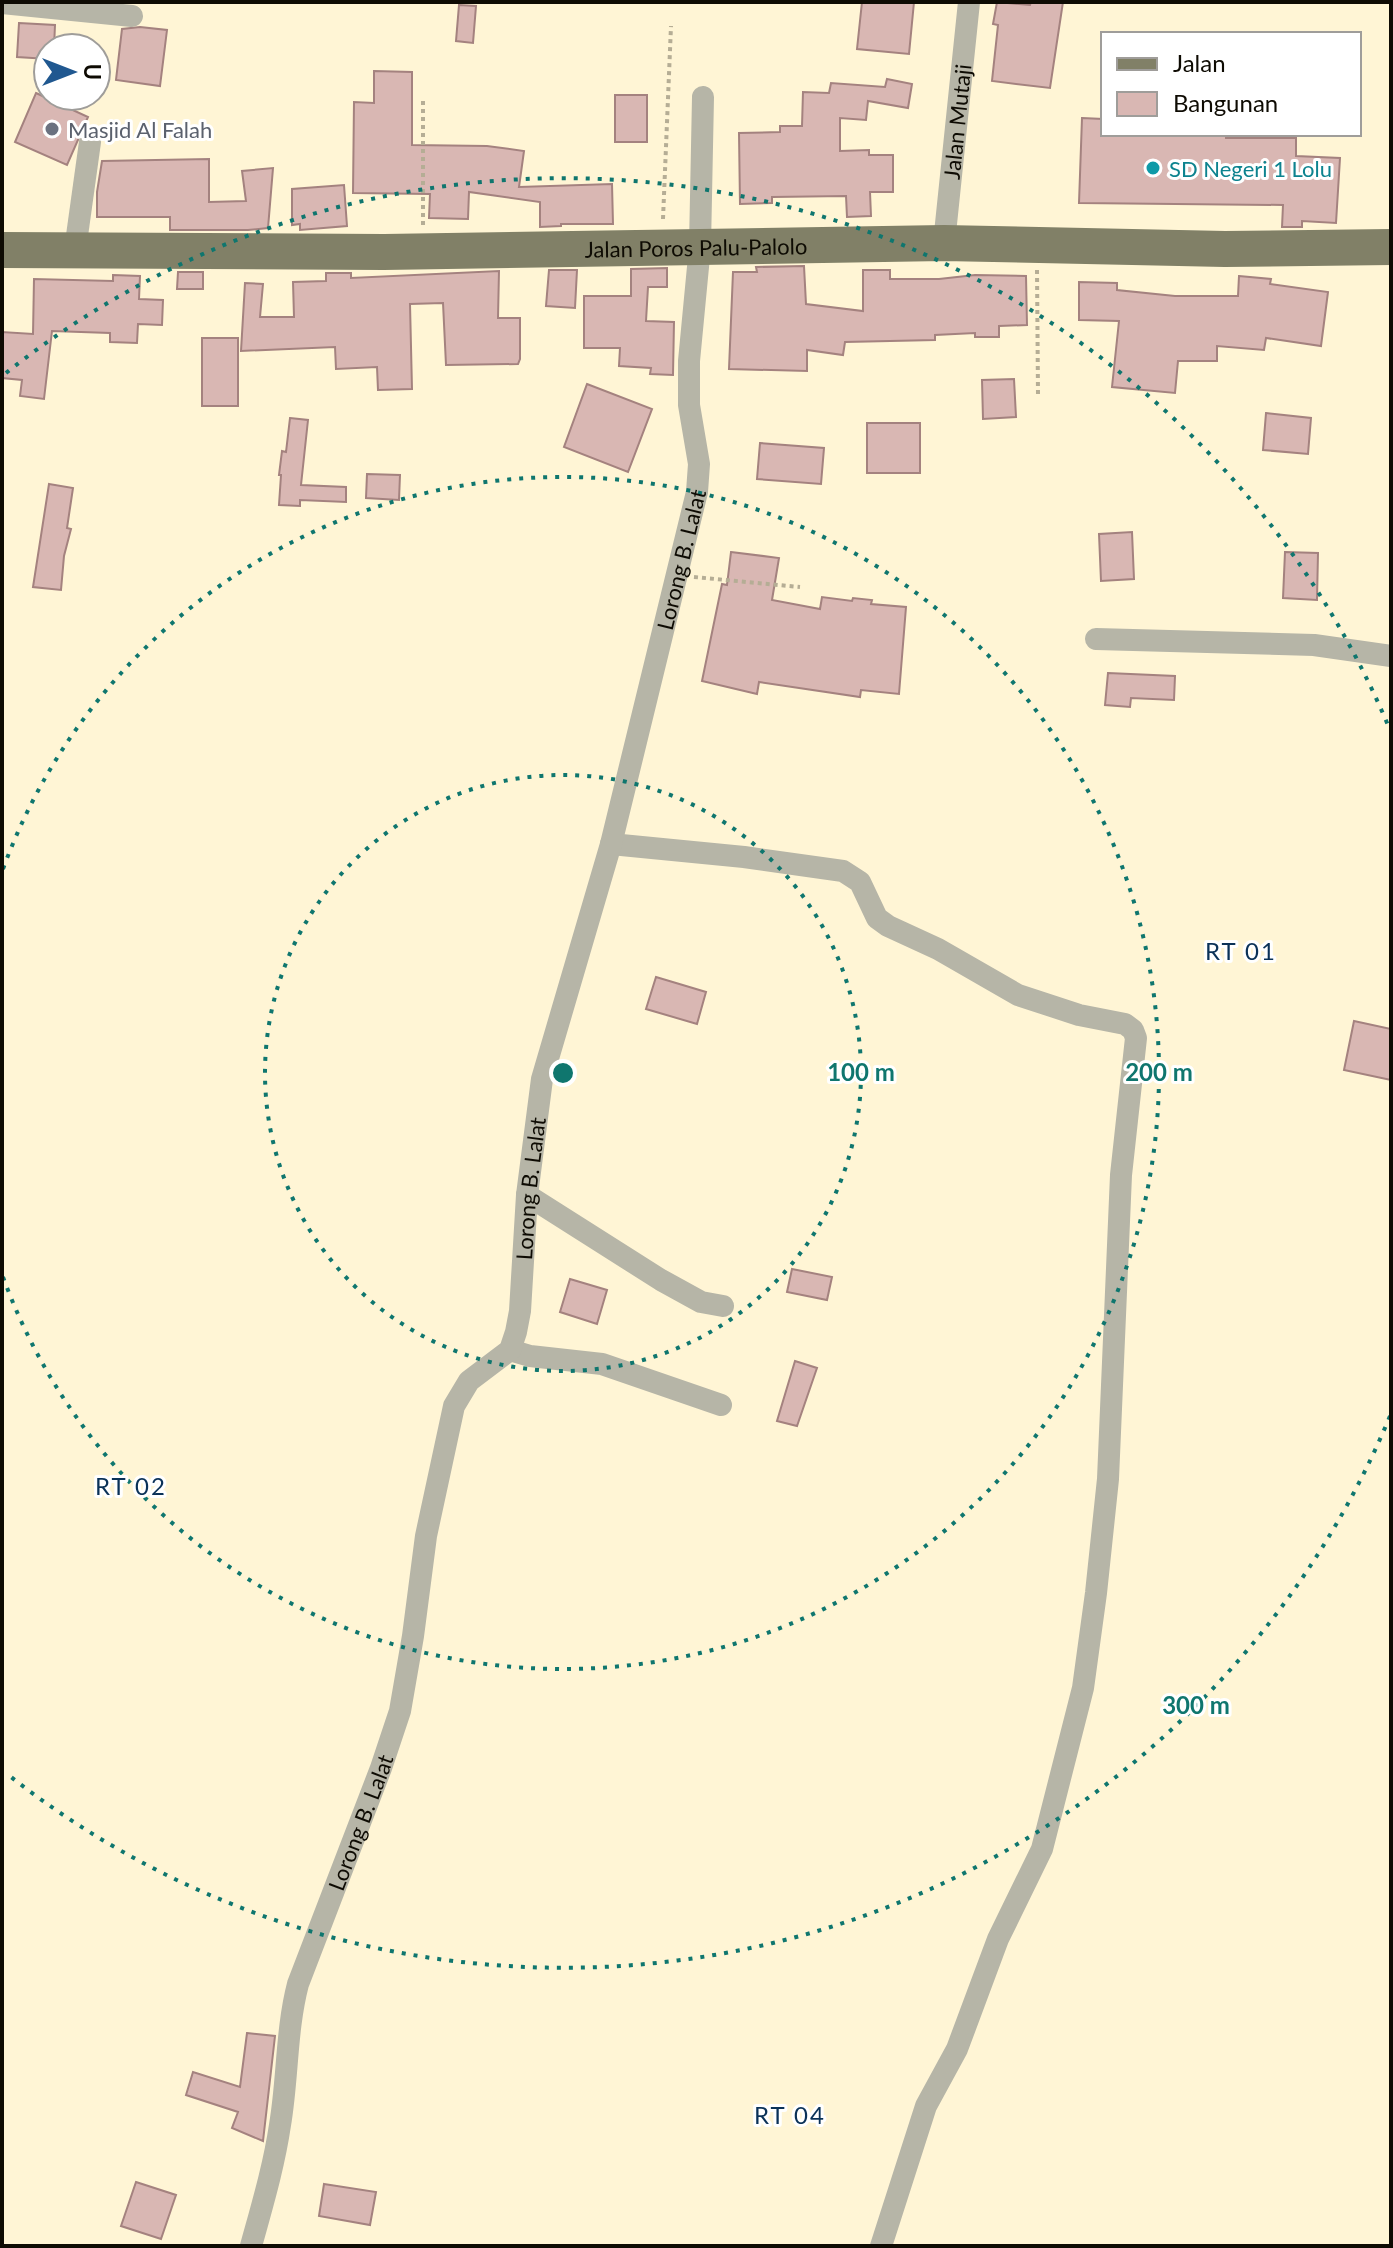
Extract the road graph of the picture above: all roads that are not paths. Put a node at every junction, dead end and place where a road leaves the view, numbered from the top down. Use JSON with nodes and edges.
{"nodes":[{"id":1,"x":969,"y":2,"type":"edge"},
{"id":2,"x":2,"y":3,"type":"edge"},
{"id":3,"x":132,"y":16,"type":"dead end"},
{"id":4,"x":703,"y":97,"type":"dead end"},
{"id":5,"x":90,"y":142,"type":"dead end"},
{"id":6,"x":944,"y":243,"type":"junction"},
{"id":7,"x":700,"y":246,"type":"junction"},
{"id":8,"x":1391,"y":247,"type":"edge"},
{"id":9,"x":2,"y":250,"type":"edge"},
{"id":10,"x":75,"y":250,"type":"junction"},
{"id":11,"x":1096,"y":639,"type":"dead end"},
{"id":12,"x":1391,"y":656,"type":"edge"},
{"id":13,"x":611,"y":844,"type":"junction"},
{"id":14,"x":527,"y":1195,"type":"junction"},
{"id":15,"x":723,"y":1306,"type":"dead end"},
{"id":16,"x":510,"y":1350,"type":"junction"},
{"id":17,"x":721,"y":1405,"type":"dead end"},
{"id":18,"x":251,"y":2246,"type":"edge"},
{"id":19,"x":881,"y":2246,"type":"edge"}],
"edges":[{"from":1,"to":6,"type":"street","name":"Jalan Mutaji"},
{"from":2,"to":3,"type":"street"},
{"from":4,"to":7,"type":"street","name":"Lorong B. Lalat"},
{"from":5,"to":10,"type":"street"},
{"from":6,"to":7,"type":"main road","name":"Jalan Poros Palu-Palolo"},
{"from":6,"to":8,"type":"main road","name":"Jalan Poros Palu-Palolo"},
{"from":7,"to":10,"type":"main road","name":"Jalan Poros Palu-Palolo"},
{"from":7,"to":13,"type":"street","name":"Lorong B. Lalat"},
{"from":9,"to":10,"type":"main road","name":"Jalan Poros Palu-Palolo"},
{"from":11,"to":12,"type":"street"},
{"from":13,"to":14,"type":"street","name":"Lorong B. Lalat"},
{"from":13,"to":19,"type":"street"},
{"from":14,"to":15,"type":"street"},
{"from":14,"to":16,"type":"street","name":"Lorong B. Lalat"},
{"from":16,"to":17,"type":"street"},
{"from":16,"to":18,"type":"street","name":"Lorong B. Lalat"}]}
